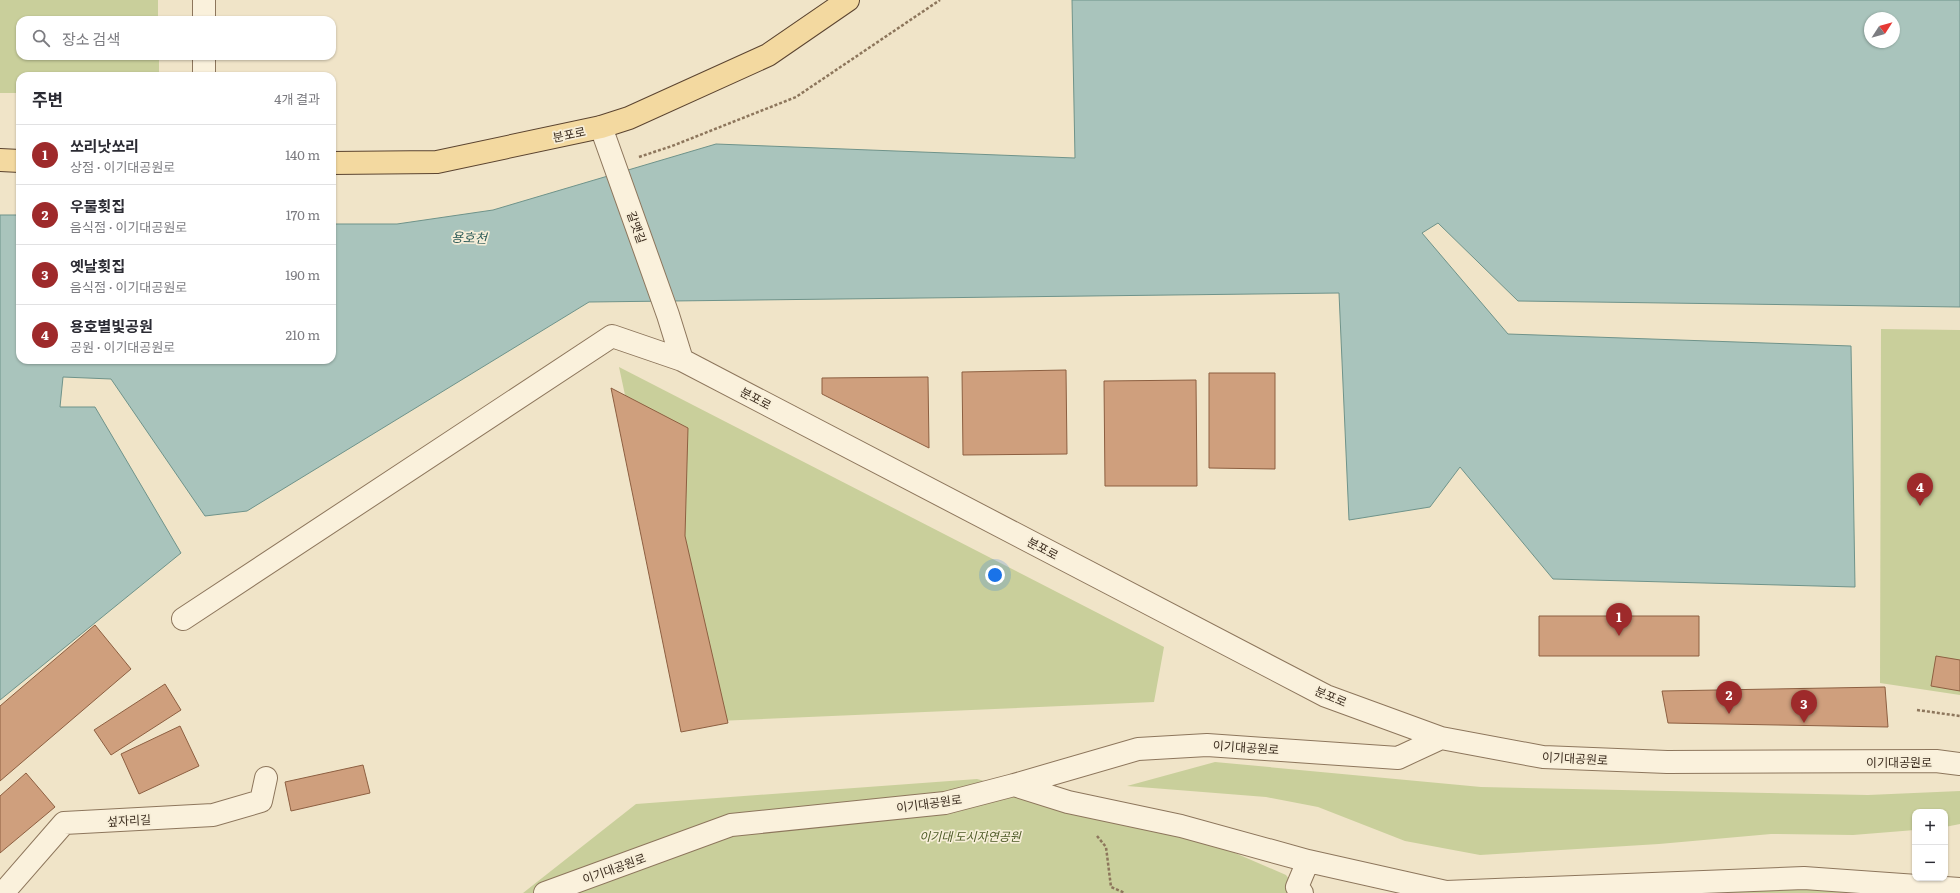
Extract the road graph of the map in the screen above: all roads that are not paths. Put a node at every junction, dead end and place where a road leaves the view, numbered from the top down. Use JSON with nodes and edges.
{"nodes":[{"id":1,"x":204,"y":0,"type":"edge"},
{"id":2,"x":848,"y":0,"type":"edge"},
{"id":3,"x":204,"y":16,"type":"edge"},
{"id":4,"x":204,"y":60,"type":"edge"},
{"id":5,"x":204,"y":72,"type":"edge"},
{"id":6,"x":601,"y":127,"type":"junction"},
{"id":7,"x":0,"y":160,"type":"edge"},
{"id":8,"x":16,"y":161,"type":"edge"},
{"id":9,"x":336,"y":163,"type":"edge"},
{"id":10,"x":682,"y":360,"type":"junction"},
{"id":11,"x":183,"y":619,"type":"dead end"},
{"id":12,"x":1441,"y":738,"type":"junction"},
{"id":13,"x":1960,"y":764,"type":"edge"},
{"id":14,"x":266,"y":778,"type":"dead end"},
{"id":15,"x":1014,"y":785,"type":"junction"},
{"id":16,"x":1308,"y":861,"type":"junction"},
{"id":17,"x":1960,"y":889,"type":"edge"},
{"id":18,"x":3,"y":893,"type":"edge"},
{"id":19,"x":545,"y":893,"type":"edge"},
{"id":20,"x":1302,"y":893,"type":"edge"}],
"edges":[{"from":1,"to":3,"type":"street"},
{"from":2,"to":6,"type":"main road","name":"분포로"},
{"from":4,"to":5,"type":"street"},
{"from":6,"to":9,"type":"main road","name":"분포로"},
{"from":6,"to":10,"type":"street","name":"갈맷길"},
{"from":7,"to":8,"type":"main road"},
{"from":10,"to":11,"type":"street","name":"분포로"},
{"from":10,"to":12,"type":"street","name":"분포로"},
{"from":12,"to":13,"type":"street","name":"이기대공원로"},
{"from":12,"to":15,"type":"street","name":"이기대공원로"},
{"from":14,"to":18,"type":"street","name":"섶자리길"},
{"from":15,"to":16,"type":"street"},
{"from":15,"to":19,"type":"street","name":"이기대공원로"},
{"from":16,"to":17,"type":"street"},
{"from":16,"to":20,"type":"street"}]}
